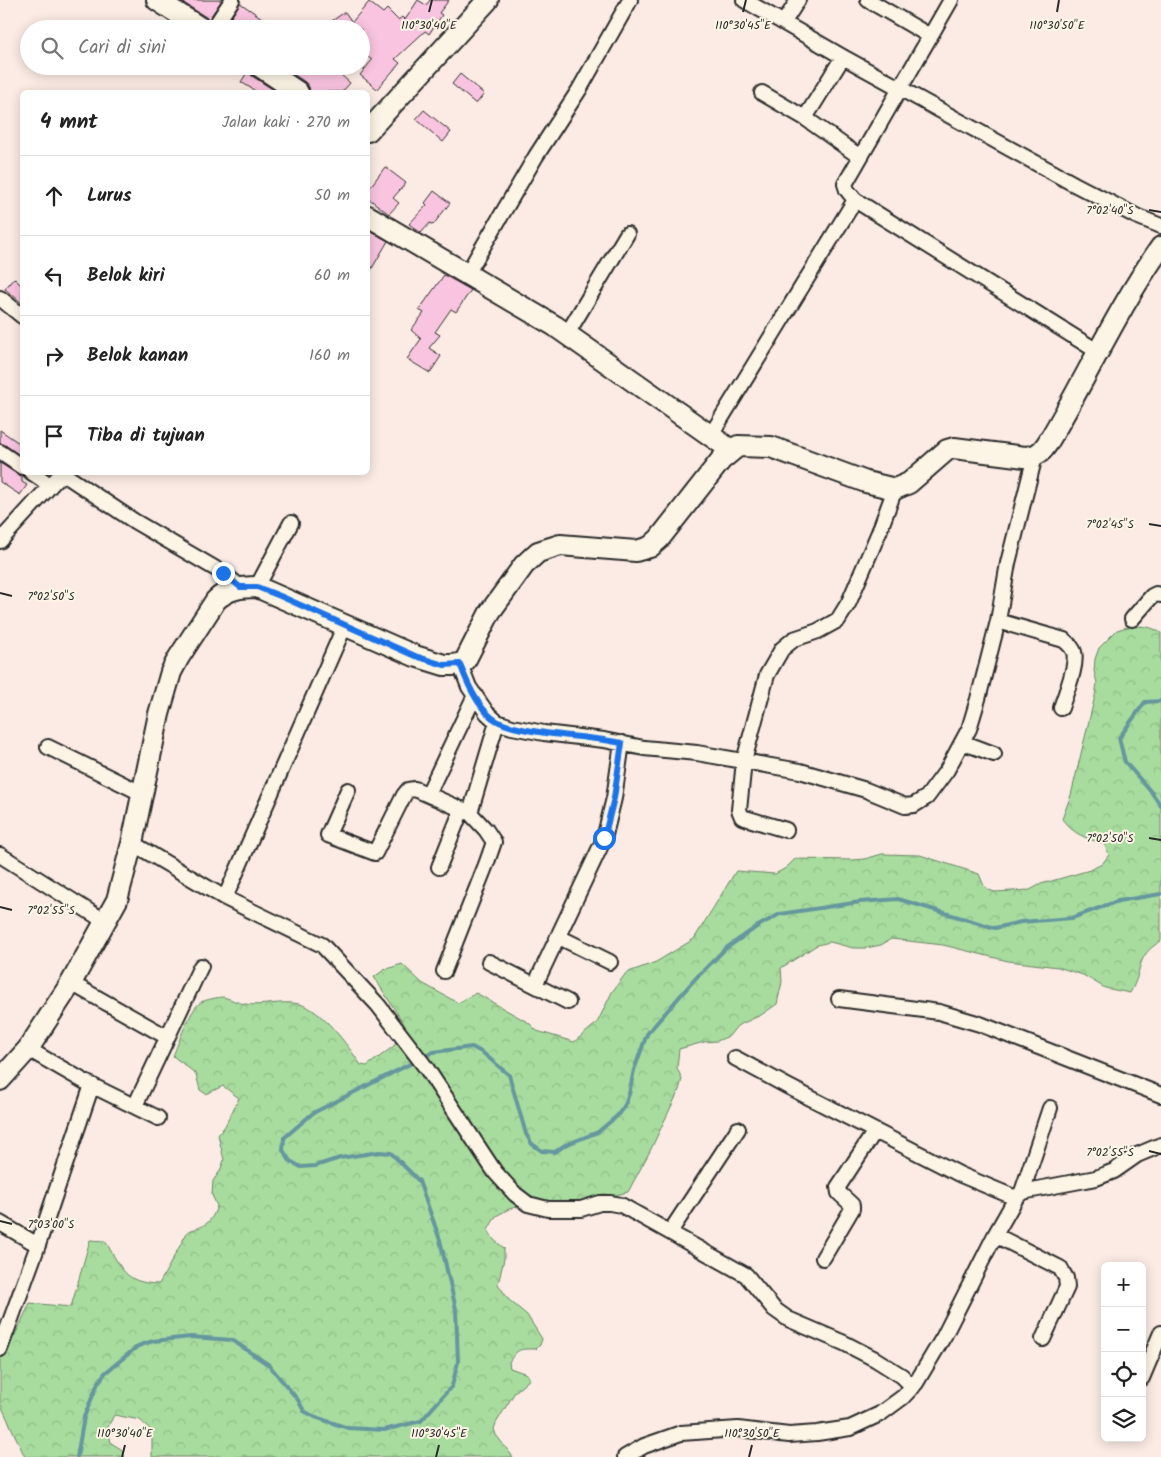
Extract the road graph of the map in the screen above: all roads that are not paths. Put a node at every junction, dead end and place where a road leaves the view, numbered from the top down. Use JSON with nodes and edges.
{"nodes":[{"id":1,"x":157,"y":0,"type":"edge"},
{"id":2,"x":232,"y":0,"type":"edge"},
{"id":3,"x":488,"y":0,"type":"edge"},
{"id":4,"x":630,"y":0,"type":"edge"},
{"id":5,"x":744,"y":0,"type":"edge"},
{"id":6,"x":798,"y":0,"type":"edge"},
{"id":7,"x":868,"y":0,"type":"edge"},
{"id":8,"x":951,"y":0,"type":"edge"},
{"id":9,"x":188,"y":20,"type":"edge"},
{"id":10,"x":219,"y":20,"type":"edge"},
{"id":11,"x":784,"y":22,"type":"junction"},
{"id":12,"x":930,"y":36,"type":"junction"},
{"id":13,"x":843,"y":58,"type":"junction"},
{"id":14,"x":273,"y":75,"type":"edge"},
{"id":15,"x":900,"y":88,"type":"junction"},
{"id":16,"x":295,"y":90,"type":"edge"},
{"id":17,"x":762,"y":93,"type":"dead end"},
{"id":18,"x":805,"y":118,"type":"junction"},
{"id":19,"x":370,"y":129,"type":"edge"},
{"id":20,"x":860,"y":157,"type":"junction"},
{"id":21,"x":855,"y":200,"type":"junction"},
{"id":22,"x":370,"y":217,"type":"edge"},
{"id":23,"x":1161,"y":226,"type":"edge"},
{"id":24,"x":627,"y":234,"type":"dead end"},
{"id":25,"x":1161,"y":247,"type":"edge"},
{"id":26,"x":467,"y":274,"type":"junction"},
{"id":27,"x":0,"y":298,"type":"edge"},
{"id":28,"x":20,"y":314,"type":"edge"},
{"id":29,"x":567,"y":334,"type":"junction"},
{"id":30,"x":1097,"y":352,"type":"junction"},
{"id":31,"x":711,"y":435,"type":"junction"},
{"id":32,"x":731,"y":450,"type":"junction"},
{"id":33,"x":0,"y":452,"type":"edge"},
{"id":34,"x":1035,"y":456,"type":"junction"},
{"id":35,"x":20,"y":466,"type":"edge"},
{"id":36,"x":35,"y":475,"type":"edge"},
{"id":37,"x":59,"y":475,"type":"edge"},
{"id":38,"x":66,"y":475,"type":"edge"},
{"id":39,"x":50,"y":485,"type":"junction"},
{"id":40,"x":895,"y":488,"type":"junction"},
{"id":41,"x":292,"y":523,"type":"dead end"},
{"id":42,"x":0,"y":541,"type":"edge"},
{"id":43,"x":249,"y":587,"type":"junction"},
{"id":44,"x":1161,"y":595,"type":"edge"},
{"id":45,"x":1132,"y":619,"type":"dead end"},
{"id":46,"x":998,"y":620,"type":"junction"},
{"id":47,"x":345,"y":625,"type":"junction"},
{"id":48,"x":460,"y":664,"type":"junction"},
{"id":49,"x":475,"y":695,"type":"junction"},
{"id":50,"x":1061,"y":708,"type":"dead end"},
{"id":51,"x":497,"y":722,"type":"junction"},
{"id":52,"x":962,"y":742,"type":"junction"},
{"id":53,"x":622,"y":743,"type":"junction"},
{"id":54,"x":48,"y":747,"type":"dead end"},
{"id":55,"x":994,"y":754,"type":"dead end"},
{"id":56,"x":744,"y":761,"type":"junction"},
{"id":57,"x":348,"y":790,"type":"dead end"},
{"id":58,"x":143,"y":794,"type":"junction"},
{"id":59,"x":428,"y":794,"type":"junction"},
{"id":60,"x":466,"y":811,"type":"junction"},
{"id":61,"x":786,"y":830,"type":"dead end"},
{"id":62,"x":132,"y":843,"type":"junction"},
{"id":63,"x":0,"y":854,"type":"edge"},
{"id":64,"x":439,"y":868,"type":"dead end"},
{"id":65,"x":225,"y":898,"type":"junction"},
{"id":66,"x":106,"y":922,"type":"junction"},
{"id":67,"x":559,"y":937,"type":"junction"},
{"id":68,"x":489,"y":962,"type":"dead end"},
{"id":69,"x":610,"y":962,"type":"dead end"},
{"id":70,"x":201,"y":966,"type":"dead end"},
{"id":71,"x":444,"y":971,"type":"dead end"},
{"id":72,"x":70,"y":983,"type":"junction"},
{"id":73,"x":535,"y":985,"type":"junction"},
{"id":74,"x":839,"y":999,"type":"dead end"},
{"id":75,"x":568,"y":1002,"type":"dead end"},
{"id":76,"x":167,"y":1037,"type":"junction"},
{"id":77,"x":28,"y":1048,"type":"junction"},
{"id":78,"x":735,"y":1058,"type":"dead end"},
{"id":79,"x":0,"y":1080,"type":"edge"},
{"id":80,"x":92,"y":1085,"type":"junction"},
{"id":81,"x":1161,"y":1095,"type":"edge"},
{"id":82,"x":136,"y":1106,"type":"junction"},
{"id":83,"x":1050,"y":1108,"type":"dead end"},
{"id":84,"x":158,"y":1118,"type":"dead end"},
{"id":85,"x":738,"y":1129,"type":"dead end"},
{"id":86,"x":875,"y":1131,"type":"junction"},
{"id":87,"x":1161,"y":1145,"type":"edge"},
{"id":88,"x":1019,"y":1195,"type":"junction"},
{"id":89,"x":0,"y":1222,"type":"edge"},
{"id":90,"x":670,"y":1232,"type":"junction"},
{"id":91,"x":995,"y":1235,"type":"junction"},
{"id":92,"x":38,"y":1244,"type":"junction"},
{"id":93,"x":822,"y":1258,"type":"dead end"},
{"id":94,"x":1161,"y":1333,"type":"edge"},
{"id":95,"x":1043,"y":1339,"type":"dead end"},
{"id":96,"x":0,"y":1348,"type":"edge"},
{"id":97,"x":1146,"y":1369,"type":"edge"},
{"id":98,"x":913,"y":1387,"type":"junction"},
{"id":99,"x":625,"y":1457,"type":"edge"}],
"edges":[{"from":1,"to":9,"type":"main road"},
{"from":2,"to":10,"type":"street"},
{"from":3,"to":19,"type":"main road"},
{"from":4,"to":26,"type":"street"},
{"from":5,"to":11,"type":"street"},
{"from":6,"to":11,"type":"street"},
{"from":7,"to":12,"type":"street"},
{"from":8,"to":12,"type":"street"},
{"from":11,"to":13,"type":"street"},
{"from":12,"to":15,"type":"street"},
{"from":13,"to":15,"type":"street"},
{"from":13,"to":18,"type":"street"},
{"from":14,"to":16,"type":"main road"},
{"from":15,"to":20,"type":"street"},
{"from":15,"to":23,"type":"street"},
{"from":17,"to":18,"type":"street"},
{"from":18,"to":20,"type":"street"},
{"from":20,"to":21,"type":"street"},
{"from":21,"to":30,"type":"street"},
{"from":21,"to":31,"type":"street"},
{"from":22,"to":26,"type":"main road"},
{"from":24,"to":29,"type":"street"},
{"from":25,"to":30,"type":"main road"},
{"from":26,"to":29,"type":"main road"},
{"from":27,"to":28,"type":"street"},
{"from":29,"to":31,"type":"main road"},
{"from":30,"to":34,"type":"main road"},
{"from":31,"to":32,"type":"main road"},
{"from":32,"to":40,"type":"main road"},
{"from":32,"to":48,"type":"main road"},
{"from":33,"to":35,"type":"street"},
{"from":34,"to":40,"type":"main road"},
{"from":34,"to":46,"type":"street"},
{"from":36,"to":39,"type":"street"},
{"from":37,"to":39,"type":"street"},
{"from":38,"to":43,"type":"street"},
{"from":39,"to":42,"type":"street"},
{"from":40,"to":56,"type":"street"},
{"from":41,"to":43,"type":"street"},
{"from":43,"to":47,"type":"main road"},
{"from":43,"to":58,"type":"main road"},
{"from":44,"to":45,"type":"street"},
{"from":46,"to":50,"type":"street"},
{"from":46,"to":52,"type":"street"},
{"from":47,"to":48,"type":"main road"},
{"from":47,"to":65,"type":"street"},
{"from":48,"to":49,"type":"street"},
{"from":49,"to":51,"type":"street"},
{"from":49,"to":59,"type":"street"},
{"from":51,"to":53,"type":"street"},
{"from":51,"to":60,"type":"street"},
{"from":52,"to":55,"type":"street"},
{"from":52,"to":56,"type":"street"},
{"from":53,"to":56,"type":"street"},
{"from":53,"to":67,"type":"street"},
{"from":54,"to":58,"type":"street"},
{"from":56,"to":61,"type":"street"},
{"from":57,"to":59,"type":"street"},
{"from":58,"to":62,"type":"main road"},
{"from":59,"to":60,"type":"street"},
{"from":60,"to":64,"type":"street"},
{"from":60,"to":71,"type":"street"},
{"from":62,"to":65,"type":"street"},
{"from":62,"to":66,"type":"main road"},
{"from":63,"to":66,"type":"street"},
{"from":65,"to":90,"type":"street"},
{"from":66,"to":72,"type":"main road"},
{"from":67,"to":69,"type":"street"},
{"from":67,"to":73,"type":"street"},
{"from":68,"to":73,"type":"street"},
{"from":70,"to":76,"type":"street"},
{"from":72,"to":76,"type":"street"},
{"from":72,"to":77,"type":"main road"},
{"from":73,"to":75,"type":"street"},
{"from":74,"to":81,"type":"street"},
{"from":76,"to":82,"type":"street"},
{"from":77,"to":79,"type":"main road"},
{"from":77,"to":80,"type":"street"},
{"from":78,"to":86,"type":"street"},
{"from":80,"to":82,"type":"street"},
{"from":80,"to":92,"type":"street"},
{"from":82,"to":84,"type":"street"},
{"from":83,"to":88,"type":"street"},
{"from":85,"to":90,"type":"street"},
{"from":86,"to":88,"type":"street"},
{"from":86,"to":93,"type":"street"},
{"from":87,"to":88,"type":"street"},
{"from":88,"to":91,"type":"street"},
{"from":89,"to":92,"type":"street"},
{"from":90,"to":98,"type":"street"},
{"from":91,"to":95,"type":"street"},
{"from":91,"to":98,"type":"street"},
{"from":92,"to":96,"type":"street"},
{"from":94,"to":97,"type":"street"},
{"from":98,"to":99,"type":"street"}]}
